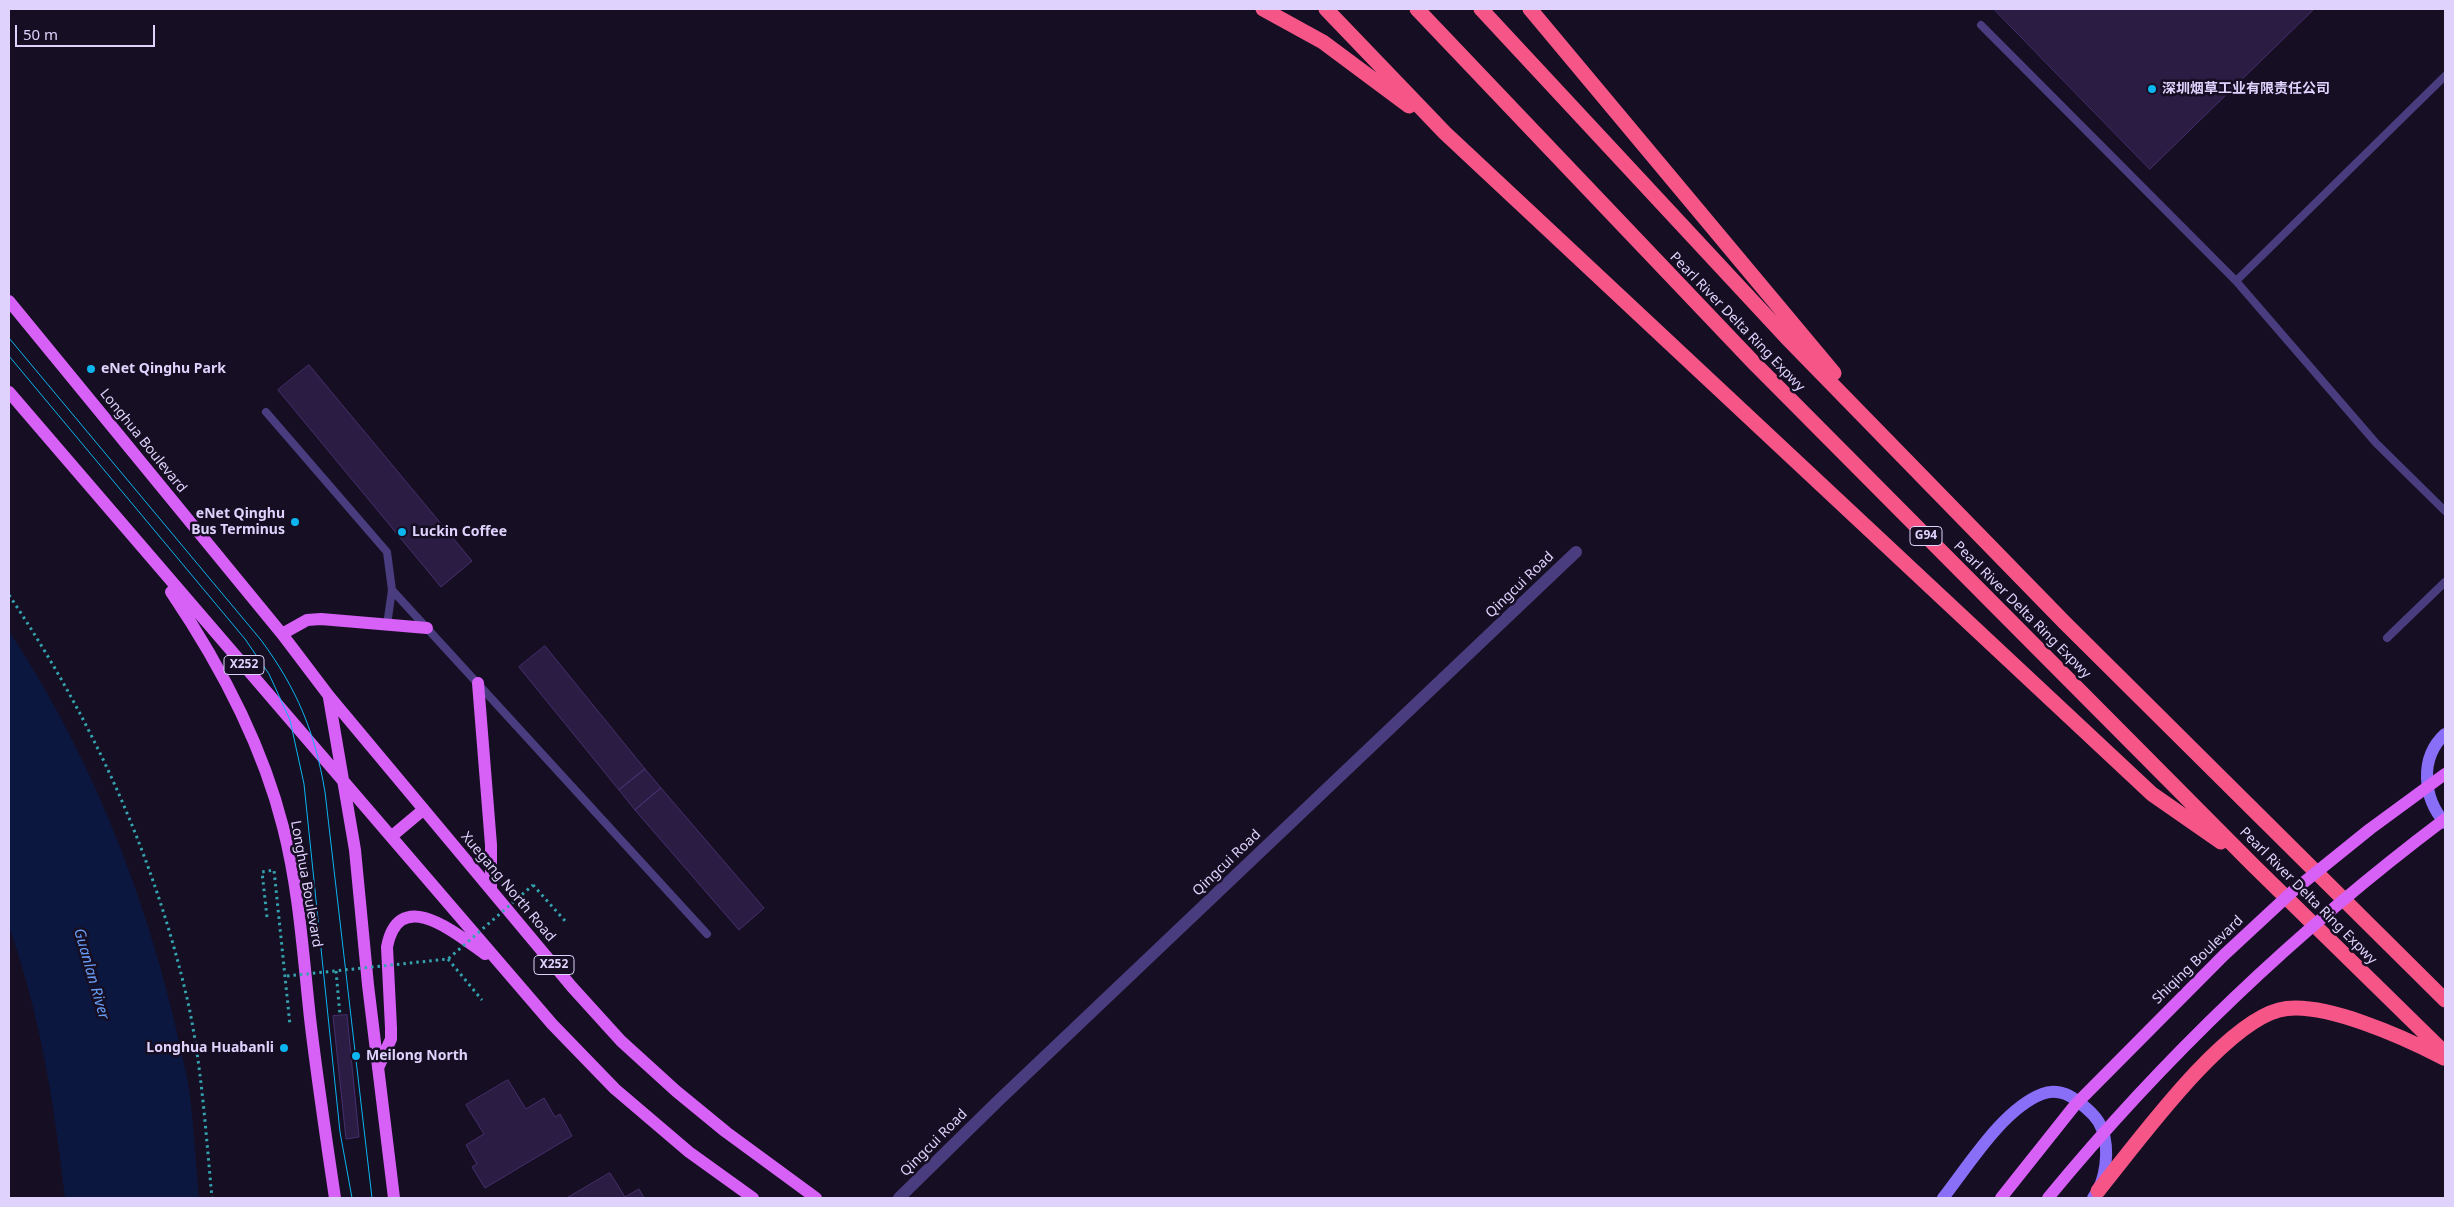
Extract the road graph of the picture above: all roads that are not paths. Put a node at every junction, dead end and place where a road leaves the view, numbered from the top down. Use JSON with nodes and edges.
{"nodes":[{"id":1,"x":1263,"y":9,"type":"edge"},
{"id":2,"x":1326,"y":9,"type":"edge"},
{"id":3,"x":1417,"y":9,"type":"edge"},
{"id":4,"x":1481,"y":9,"type":"edge"},
{"id":5,"x":1530,"y":9,"type":"edge"},
{"id":6,"x":1982,"y":25,"type":"dead end"},
{"id":7,"x":2445,"y":76,"type":"edge"},
{"id":8,"x":1445,"y":133,"type":"junction"},
{"id":9,"x":2236,"y":281,"type":"junction"},
{"id":10,"x":9,"y":301,"type":"edge"},
{"id":11,"x":9,"y":392,"type":"edge"},
{"id":12,"x":266,"y":412,"type":"dead end"},
{"id":13,"x":1932,"y":486,"type":"junction"},
{"id":14,"x":2445,"y":512,"type":"edge"},
{"id":15,"x":142,"y":548,"type":"junction"},
{"id":16,"x":1576,"y":552,"type":"dead end"},
{"id":17,"x":2445,"y":582,"type":"edge"},
{"id":18,"x":392,"y":590,"type":"junction"},
{"id":19,"x":388,"y":625,"type":"junction"},
{"id":20,"x":427,"y":628,"type":"junction"},
{"id":21,"x":282,"y":634,"type":"junction"},
{"id":22,"x":2387,"y":638,"type":"dead end"},
{"id":23,"x":478,"y":682,"type":"junction"},
{"id":24,"x":329,"y":696,"type":"junction"},
{"id":25,"x":2445,"y":734,"type":"edge"},
{"id":26,"x":2445,"y":774,"type":"edge"},
{"id":27,"x":344,"y":783,"type":"junction"},
{"id":28,"x":424,"y":810,"type":"junction"},
{"id":29,"x":2445,"y":821,"type":"edge"},
{"id":30,"x":392,"y":836,"type":"junction"},
{"id":31,"x":2253,"y":864,"type":"junction"},
{"id":32,"x":491,"y":890,"type":"junction"},
{"id":33,"x":707,"y":934,"type":"dead end"},
{"id":34,"x":499,"y":963,"type":"junction"},
{"id":35,"x":2445,"y":1000,"type":"edge"},
{"id":36,"x":2445,"y":1053,"type":"edge"},
{"id":37,"x":2445,"y":1058,"type":"edge"},
{"id":38,"x":378,"y":1068,"type":"junction"},
{"id":39,"x":2096,"y":1195,"type":"edge"},
{"id":40,"x":334,"y":1198,"type":"edge"},
{"id":41,"x":394,"y":1198,"type":"edge"},
{"id":42,"x":754,"y":1198,"type":"edge"},
{"id":43,"x":816,"y":1198,"type":"edge"},
{"id":44,"x":899,"y":1198,"type":"edge"},
{"id":45,"x":1943,"y":1198,"type":"edge"},
{"id":46,"x":2001,"y":1198,"type":"edge"},
{"id":47,"x":2048,"y":1198,"type":"edge"}],
"edges":[{"from":1,"to":8,"type":"highway"},
{"from":2,"to":8,"type":"highway"},
{"from":3,"to":31,"type":"highway","name":"Pearl River Delta Ring Expwy","number":"G94"},
{"from":4,"to":13,"type":"highway","name":"Pearl River Delta Ring Expwy"},
{"from":5,"to":13,"type":"highway"},
{"from":6,"to":9,"type":"lane"},
{"from":7,"to":9,"type":"lane"},
{"from":8,"to":31,"type":"highway"},
{"from":9,"to":14,"type":"lane"},
{"from":10,"to":21,"type":"main road","name":"Longhua Boulevard","number":"X252"},
{"from":11,"to":15,"type":"main road","name":"Longhua Boulevard","number":"X252"},
{"from":12,"to":18,"type":"lane"},
{"from":13,"to":35,"type":"highway","name":"Pearl River Delta Ring Expwy"},
{"from":15,"to":27,"type":"main road","name":"Longhua Boulevard","number":"X252"},
{"from":15,"to":40,"type":"main road","name":"Longhua Boulevard"},
{"from":16,"to":44,"type":"street","name":"Qingcui Road"},
{"from":17,"to":22,"type":"lane"},
{"from":18,"to":19,"type":"lane"},
{"from":18,"to":20,"type":"lane"},
{"from":19,"to":20,"type":"main road"},
{"from":19,"to":21,"type":"main road"},
{"from":20,"to":23,"type":"lane"},
{"from":21,"to":24,"type":"main road","name":"Longhua Boulevard","number":"X252"},
{"from":23,"to":32,"type":"main road"},
{"from":23,"to":33,"type":"lane"},
{"from":24,"to":27,"type":"main road","name":"Longhua Boulevard"},
{"from":24,"to":28,"type":"main road","name":"Xuegang North Road","number":"X252"},
{"from":25,"to":29,"type":"main road"},
{"from":26,"to":46,"type":"main road","name":"Shiqing Boulevard","bridge":true},
{"from":27,"to":30,"type":"main road","number":"X252"},
{"from":27,"to":38,"type":"main road","name":"Longhua Boulevard"},
{"from":28,"to":30,"type":"main road"},
{"from":28,"to":32,"type":"main road","name":"Xuegang North Road","number":"X252"},
{"from":29,"to":47,"type":"main road","bridge":true},
{"from":30,"to":34,"type":"main road","number":"X252"},
{"from":31,"to":36,"type":"highway","name":"Pearl River Delta Ring Expwy","number":"G94"},
{"from":32,"to":43,"type":"main road","name":"Xuegang North Road","number":"X252"},
{"from":34,"to":38,"type":"main road"},
{"from":34,"to":42,"type":"main road","number":"X252"},
{"from":37,"to":39,"type":"highway"},
{"from":38,"to":41,"type":"main road","name":"Longhua Boulevard"},
{"from":39,"to":45,"type":"main road"}]}
